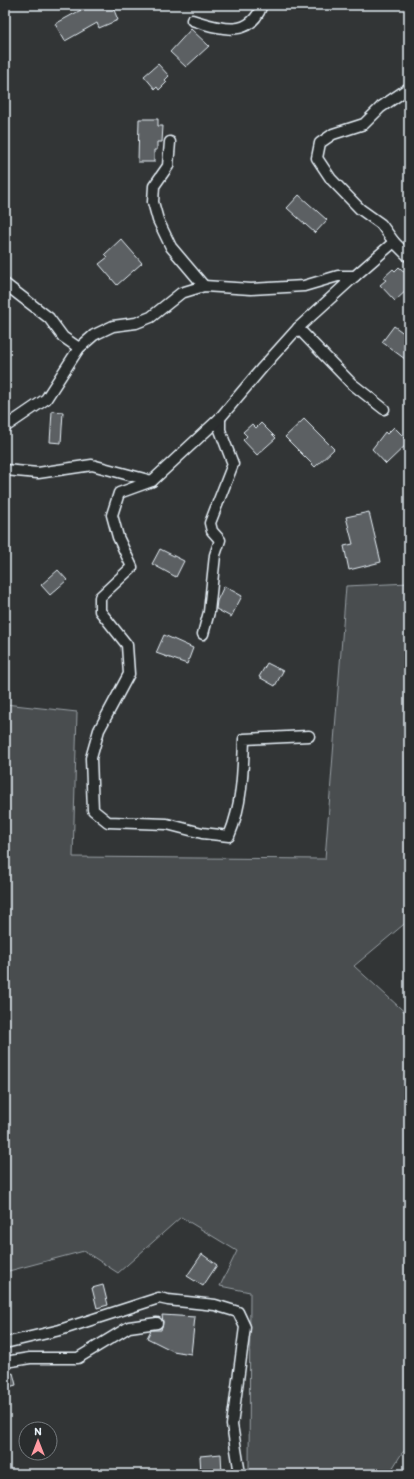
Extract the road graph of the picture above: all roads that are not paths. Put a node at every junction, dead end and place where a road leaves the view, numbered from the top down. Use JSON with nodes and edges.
{"nodes":[{"id":1,"x":262,"y":5,"type":"edge"},
{"id":2,"x":192,"y":20,"type":"dead end"},
{"id":3,"x":409,"y":88,"type":"edge"},
{"id":4,"x":170,"y":142,"type":"dead end"},
{"id":5,"x":394,"y":242,"type":"junction"},
{"id":6,"x":407,"y":252,"type":"edge"},
{"id":7,"x":355,"y":276,"type":"junction"},
{"id":8,"x":5,"y":284,"type":"edge"},
{"id":9,"x":204,"y":286,"type":"junction"},
{"id":10,"x":298,"y":328,"type":"junction"},
{"id":11,"x":79,"y":348,"type":"junction"},
{"id":12,"x":384,"y":409,"type":"dead end"},
{"id":13,"x":220,"y":418,"type":"junction"},
{"id":14,"x":5,"y":426,"type":"edge"},
{"id":15,"x":5,"y":470,"type":"edge"},
{"id":16,"x":152,"y":482,"type":"junction"},
{"id":17,"x":203,"y":634,"type":"dead end"},
{"id":18,"x":310,"y":736,"type":"dead end"},
{"id":19,"x":157,"y":1323,"type":"dead end"},
{"id":20,"x":5,"y":1343,"type":"edge"},
{"id":21,"x":5,"y":1362,"type":"edge"},
{"id":22,"x":240,"y":1474,"type":"edge"}],
"edges":[{"from":1,"to":2,"type":"street"},
{"from":3,"to":5,"type":"street"},
{"from":4,"to":9,"type":"street"},
{"from":5,"to":6,"type":"street"},
{"from":5,"to":7,"type":"street"},
{"from":7,"to":9,"type":"street"},
{"from":7,"to":10,"type":"street"},
{"from":8,"to":11,"type":"street"},
{"from":9,"to":11,"type":"street"},
{"from":10,"to":12,"type":"street"},
{"from":10,"to":13,"type":"street"},
{"from":11,"to":14,"type":"street"},
{"from":13,"to":16,"type":"street"},
{"from":13,"to":17,"type":"street"},
{"from":15,"to":16,"type":"street"},
{"from":16,"to":18,"type":"street"},
{"from":19,"to":21,"type":"street"},
{"from":20,"to":22,"type":"street"}]}
